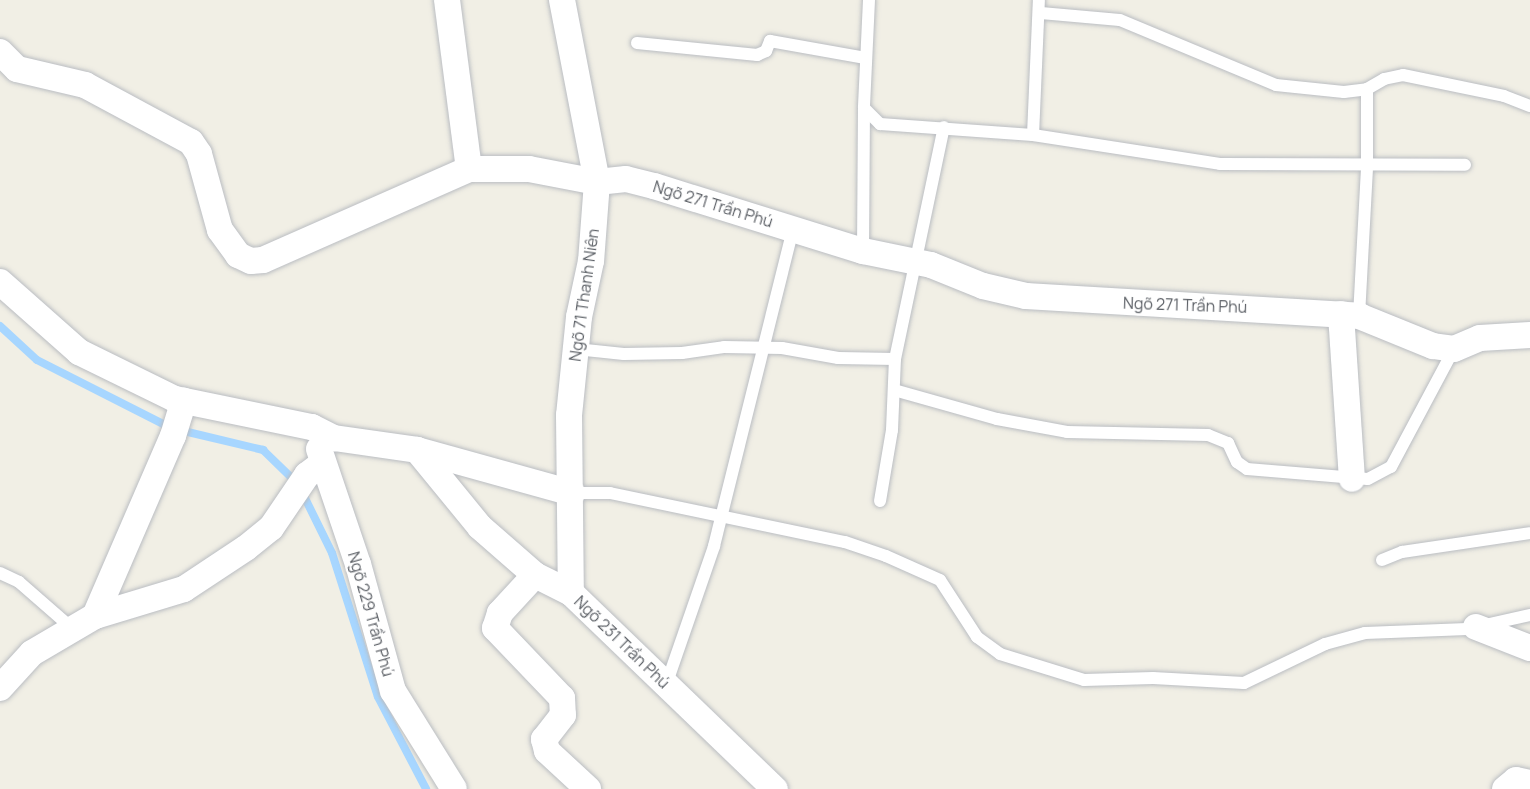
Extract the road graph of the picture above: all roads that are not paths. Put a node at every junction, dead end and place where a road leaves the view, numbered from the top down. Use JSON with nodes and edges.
{"nodes":[{"id":1,"x":447,"y":0,"type":"edge"},
{"id":2,"x":562,"y":0,"type":"edge"},
{"id":3,"x":869,"y":0,"type":"edge"},
{"id":4,"x":1040,"y":0,"type":"edge"},
{"id":5,"x":1041,"y":13,"type":"junction"},
{"id":6,"x":637,"y":44,"type":"dead end"},
{"id":7,"x":0,"y":56,"type":"edge"},
{"id":8,"x":865,"y":58,"type":"junction"},
{"id":9,"x":1367,"y":89,"type":"junction"},
{"id":10,"x":1530,"y":106,"type":"edge"},
{"id":11,"x":864,"y":108,"type":"junction"},
{"id":12,"x":944,"y":127,"type":"junction"},
{"id":13,"x":1033,"y":135,"type":"junction"},
{"id":14,"x":1465,"y":165,"type":"dead end"},
{"id":15,"x":1368,"y":166,"type":"junction"},
{"id":16,"x":470,"y":168,"type":"junction"},
{"id":17,"x":597,"y":182,"type":"junction"},
{"id":18,"x":793,"y":228,"type":"junction"},
{"id":19,"x":863,"y":250,"type":"junction"},
{"id":20,"x":915,"y":261,"type":"junction"},
{"id":21,"x":0,"y":282,"type":"edge"},
{"id":22,"x":1350,"y":315,"type":"junction"},
{"id":23,"x":1530,"y":335,"type":"edge"},
{"id":24,"x":576,"y":349,"type":"junction"},
{"id":25,"x":763,"y":349,"type":"junction"},
{"id":26,"x":1454,"y":349,"type":"junction"},
{"id":27,"x":895,"y":359,"type":"junction"},
{"id":28,"x":894,"y":390,"type":"junction"},
{"id":29,"x":182,"y":406,"type":"junction"},
{"id":30,"x":312,"y":427,"type":"junction"},
{"id":31,"x":417,"y":450,"type":"junction"},
{"id":32,"x":315,"y":469,"type":"junction"},
{"id":33,"x":1352,"y":479,"type":"junction"},
{"id":34,"x":572,"y":493,"type":"junction"},
{"id":35,"x":880,"y":501,"type":"dead end"},
{"id":36,"x":720,"y":515,"type":"junction"},
{"id":37,"x":1530,"y":533,"type":"edge"},
{"id":38,"x":1382,"y":560,"type":"dead end"},
{"id":39,"x":0,"y":573,"type":"edge"},
{"id":40,"x":535,"y":575,"type":"junction"},
{"id":41,"x":571,"y":593,"type":"junction"},
{"id":42,"x":1530,"y":615,"type":"edge"},
{"id":43,"x":95,"y":616,"type":"junction"},
{"id":44,"x":1476,"y":627,"type":"junction"},
{"id":45,"x":75,"y":631,"type":"junction"},
{"id":46,"x":1530,"y":648,"type":"edge"},
{"id":47,"x":666,"y":685,"type":"junction"},
{"id":48,"x":0,"y":688,"type":"edge"},
{"id":49,"x":1530,"y":783,"type":"edge"},
{"id":50,"x":454,"y":789,"type":"edge"},
{"id":51,"x":588,"y":789,"type":"edge"},
{"id":52,"x":775,"y":789,"type":"edge"},
{"id":53,"x":1504,"y":789,"type":"edge"}],
"edges":[{"from":1,"to":16,"type":"street"},
{"from":2,"to":17,"type":"street","name":"Ngõ 71 Thanh Niên"},
{"from":3,"to":8,"type":"lane"},
{"from":4,"to":5,"type":"lane"},
{"from":5,"to":9,"type":"lane"},
{"from":5,"to":13,"type":"lane"},
{"from":6,"to":8,"type":"lane"},
{"from":7,"to":16,"type":"street","name":"Ngõ 271 Trần Phú"},
{"from":8,"to":11,"type":"lane"},
{"from":9,"to":10,"type":"lane"},
{"from":9,"to":15,"type":"lane"},
{"from":11,"to":12,"type":"lane"},
{"from":11,"to":19,"type":"lane"},
{"from":12,"to":13,"type":"lane"},
{"from":12,"to":20,"type":"lane"},
{"from":13,"to":15,"type":"lane"},
{"from":14,"to":15,"type":"lane"},
{"from":15,"to":22,"type":"lane"},
{"from":16,"to":17,"type":"street","name":"Ngõ 271 Trần Phú"},
{"from":17,"to":18,"type":"street","name":"Ngõ 271 Trần Phú"},
{"from":17,"to":24,"type":"street","name":"Ngõ 71 Thanh Niên"},
{"from":18,"to":19,"type":"street","name":"Ngõ 271 Trần Phú"},
{"from":18,"to":25,"type":"lane"},
{"from":19,"to":20,"type":"street","name":"Ngõ 271 Trần Phú"},
{"from":20,"to":22,"type":"street","name":"Ngõ 271 Trần Phú"},
{"from":20,"to":27,"type":"lane"},
{"from":21,"to":29,"type":"street"},
{"from":22,"to":26,"type":"street","name":"Ngõ 271 Trần Phú"},
{"from":22,"to":33,"type":"street"},
{"from":23,"to":26,"type":"street"},
{"from":24,"to":25,"type":"lane"},
{"from":24,"to":34,"type":"street","name":"Ngõ 71 Thanh Niên"},
{"from":25,"to":27,"type":"lane"},
{"from":25,"to":36,"type":"lane"},
{"from":26,"to":33,"type":"lane"},
{"from":27,"to":28,"type":"lane"},
{"from":28,"to":33,"type":"lane"},
{"from":28,"to":35,"type":"lane"},
{"from":29,"to":30,"type":"street"},
{"from":29,"to":43,"type":"street"},
{"from":30,"to":31,"type":"street"},
{"from":30,"to":32,"type":"street","name":"Ngõ 229 Trần Phú"},
{"from":31,"to":34,"type":"street"},
{"from":31,"to":40,"type":"street","name":"Ngõ 231 Trần Phú"},
{"from":32,"to":43,"type":"street"},
{"from":32,"to":50,"type":"street","name":"Ngõ 229 Trần Phú"},
{"from":34,"to":36,"type":"lane"},
{"from":34,"to":41,"type":"street","name":"Ngõ 71 Thanh Niên"},
{"from":36,"to":44,"type":"lane"},
{"from":36,"to":47,"type":"lane"},
{"from":37,"to":38,"type":"lane"},
{"from":39,"to":45,"type":"lane"},
{"from":40,"to":41,"type":"street","name":"Ngõ 231 Trần Phú"},
{"from":40,"to":51,"type":"street"},
{"from":41,"to":47,"type":"street","name":"Ngõ 231 Trần Phú"},
{"from":42,"to":44,"type":"lane"},
{"from":43,"to":45,"type":"street"},
{"from":44,"to":46,"type":"street"},
{"from":45,"to":48,"type":"street"},
{"from":47,"to":52,"type":"street","name":"Ngõ 231 Trần Phú"},
{"from":49,"to":53,"type":"street"}]}
